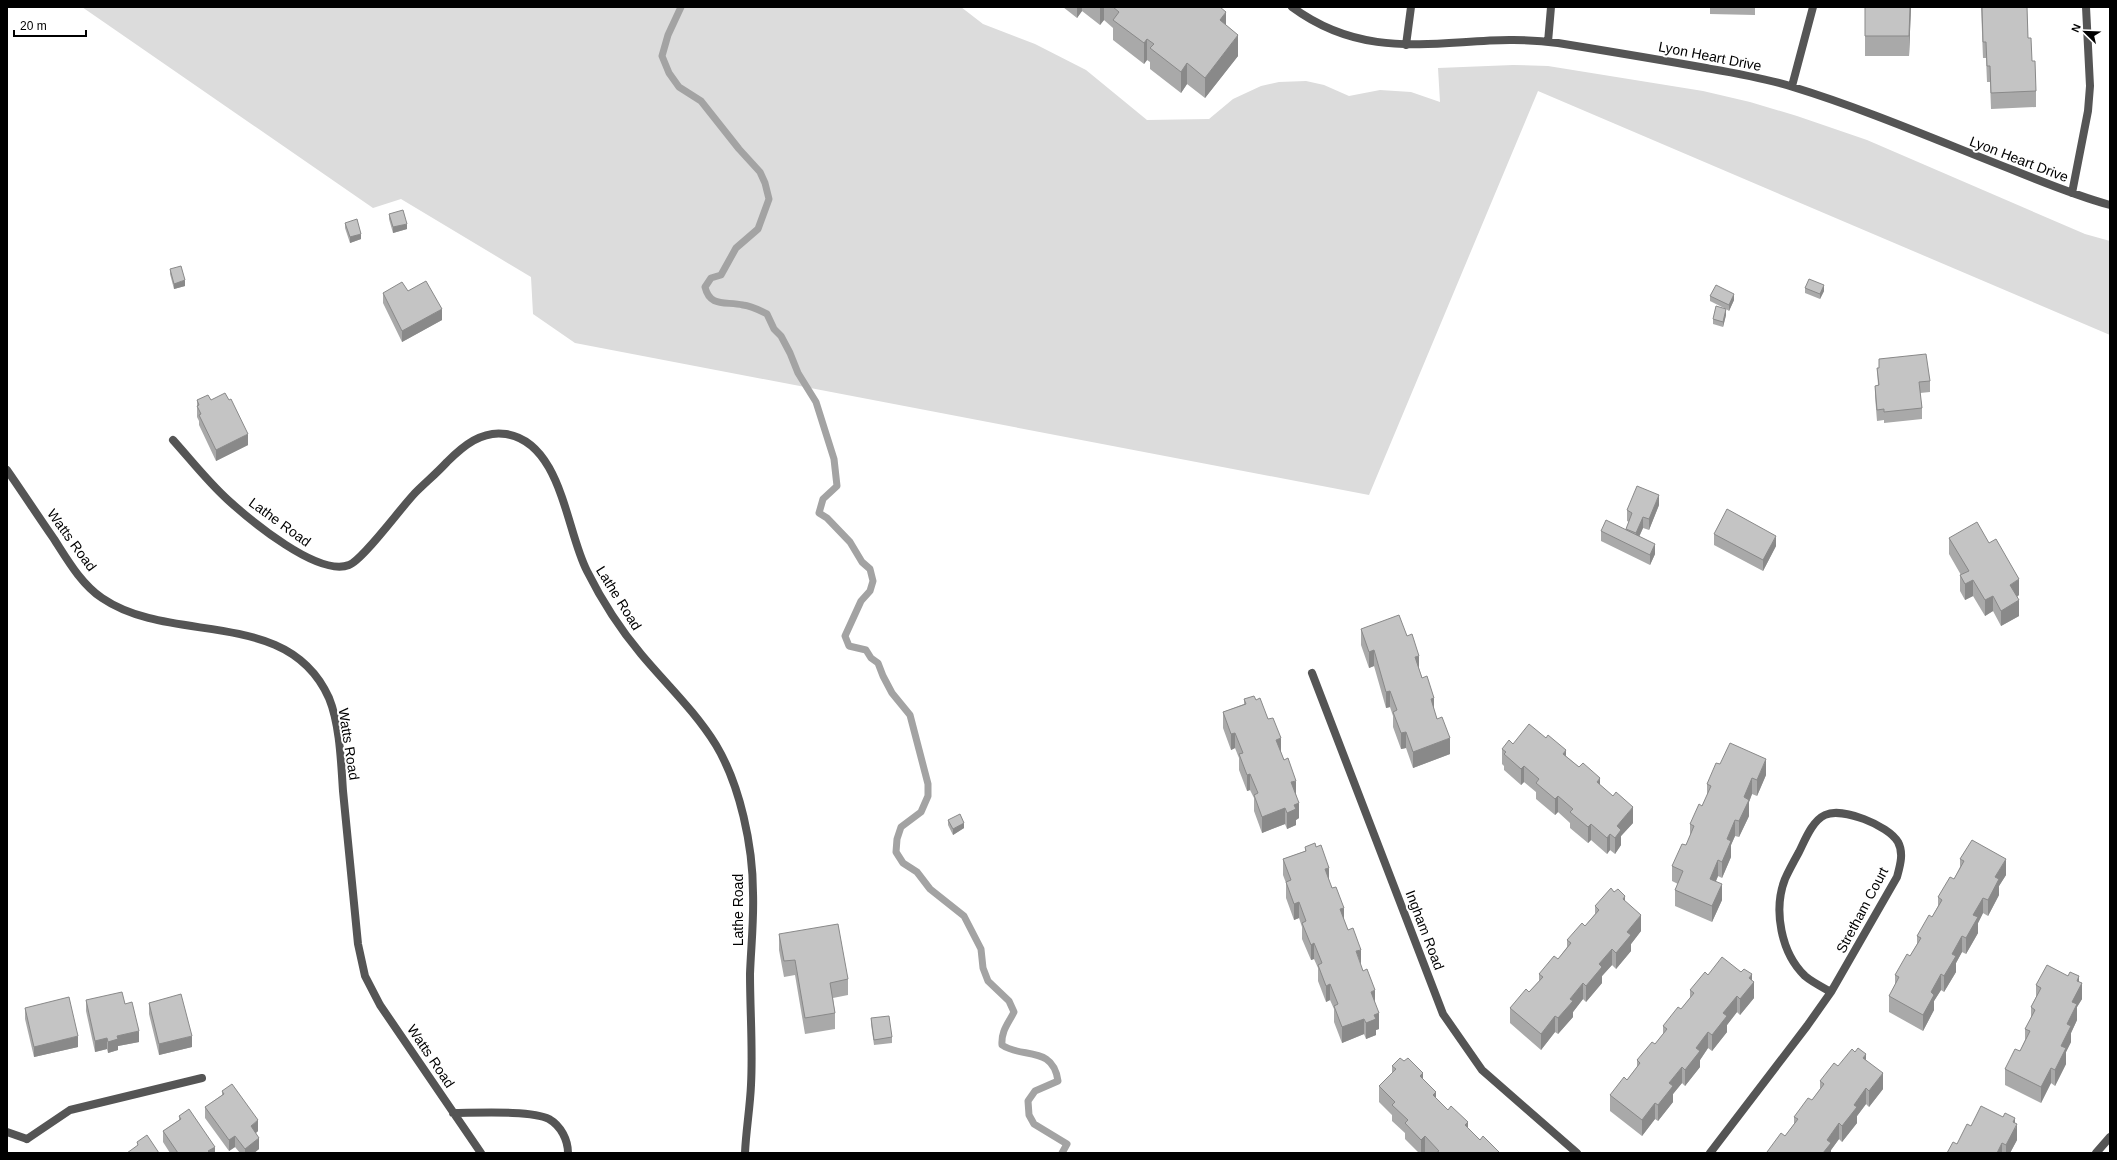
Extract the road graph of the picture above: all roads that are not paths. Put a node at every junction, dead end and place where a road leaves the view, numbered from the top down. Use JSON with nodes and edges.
{"nodes":[{"id":1,"x":1292,"y":7,"type":"edge"},
{"id":2,"x":1411,"y":7,"type":"edge"},
{"id":3,"x":1551,"y":7,"type":"edge"},
{"id":4,"x":1813,"y":7,"type":"edge"},
{"id":5,"x":2086,"y":7,"type":"edge"},
{"id":6,"x":1548,"y":42,"type":"junction"},
{"id":7,"x":1406,"y":45,"type":"junction"},
{"id":8,"x":1792,"y":86,"type":"junction"},
{"id":9,"x":2072,"y":193,"type":"junction"},
{"id":10,"x":2110,"y":205,"type":"edge"},
{"id":11,"x":173,"y":440,"type":"dead end"},
{"id":12,"x":7,"y":470,"type":"edge"},
{"id":13,"x":1312,"y":673,"type":"dead end"},
{"id":14,"x":1831,"y":992,"type":"junction"},
{"id":15,"x":202,"y":1078,"type":"dead end"},
{"id":16,"x":453,"y":1113,"type":"junction"},
{"id":17,"x":7,"y":1132,"type":"edge"},
{"id":18,"x":2110,"y":1137,"type":"edge"},
{"id":19,"x":481,"y":1153,"type":"edge"},
{"id":20,"x":568,"y":1153,"type":"edge"},
{"id":21,"x":745,"y":1153,"type":"edge"},
{"id":22,"x":1577,"y":1153,"type":"edge"},
{"id":23,"x":1710,"y":1153,"type":"edge"},
{"id":24,"x":2096,"y":1153,"type":"edge"}],
"edges":[{"from":1,"to":7,"type":"street","name":"Lyon Heart Drive"},
{"from":2,"to":7,"type":"street"},
{"from":3,"to":6,"type":"street"},
{"from":4,"to":8,"type":"street"},
{"from":5,"to":9,"type":"street"},
{"from":6,"to":7,"type":"street","name":"Lyon Heart Drive"},
{"from":6,"to":8,"type":"street","name":"Lyon Heart Drive"},
{"from":8,"to":9,"type":"street","name":"Lyon Heart Drive"},
{"from":9,"to":10,"type":"street","name":"Lyon Heart Drive"},
{"from":11,"to":21,"type":"street","name":"Lathe Road"},
{"from":12,"to":16,"type":"street","name":"Watts Road"},
{"from":13,"to":22,"type":"street","name":"Ingham Road"},
{"from":14,"to":14,"type":"street","name":"Stretham Court"},
{"from":14,"to":23,"type":"street","name":"Stretham Court"},
{"from":15,"to":17,"type":"street"},
{"from":16,"to":19,"type":"street","name":"Watts Road"},
{"from":16,"to":20,"type":"street"},
{"from":18,"to":24,"type":"street"}]}
